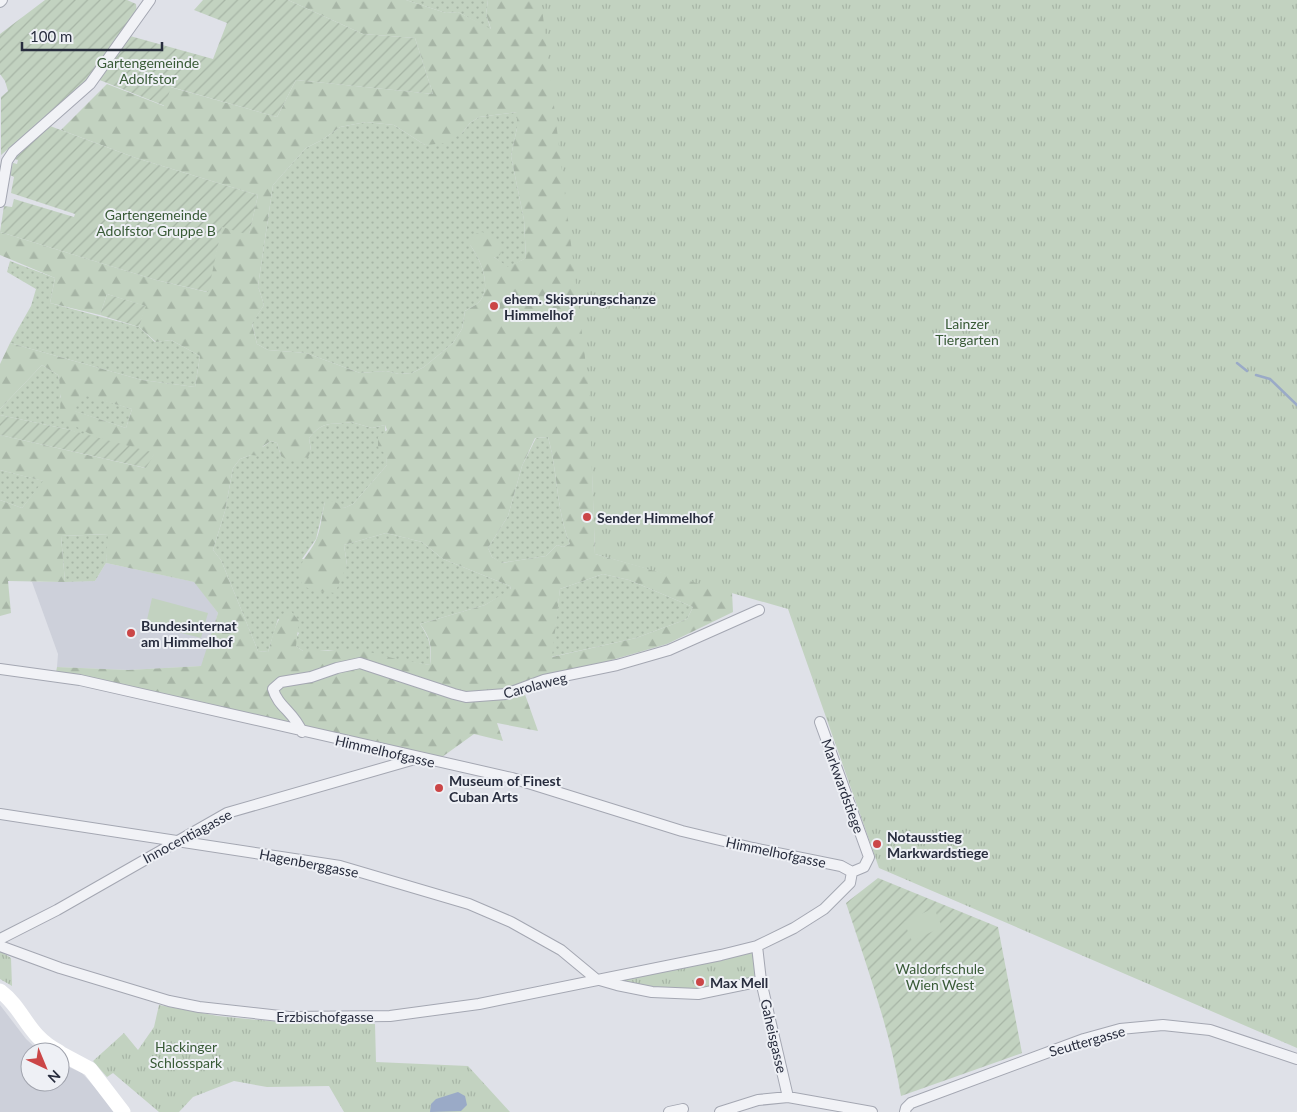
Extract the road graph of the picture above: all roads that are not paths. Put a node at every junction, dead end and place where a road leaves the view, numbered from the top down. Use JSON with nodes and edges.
{"nodes":[{"id":1,"x":150,"y":0,"type":"edge"},
{"id":2,"x":0,"y":202,"type":"edge"},
{"id":3,"x":759,"y":610,"type":"dead end"},
{"id":4,"x":0,"y":669,"type":"edge"},
{"id":5,"x":820,"y":722,"type":"dead end"},
{"id":6,"x":302,"y":732,"type":"junction"},
{"id":7,"x":416,"y":758,"type":"junction"},
{"id":8,"x":0,"y":814,"type":"edge"},
{"id":9,"x":176,"y":840,"type":"junction"},
{"id":10,"x":852,"y":872,"type":"junction"},
{"id":11,"x":0,"y":938,"type":"edge"},
{"id":12,"x":0,"y":946,"type":"edge"},
{"id":13,"x":757,"y":946,"type":"junction"},
{"id":14,"x":596,"y":979,"type":"junction"},
{"id":15,"x":761,"y":980,"type":"junction"},
{"id":16,"x":0,"y":991,"type":"edge"},
{"id":17,"x":43,"y":1042,"type":"edge"},
{"id":18,"x":70,"y":1058,"type":"edge"},
{"id":19,"x":1297,"y":1059,"type":"edge"},
{"id":20,"x":788,"y":1097,"type":"junction"},
{"id":21,"x":684,"y":1109,"type":"dead end"},
{"id":22,"x":123,"y":1112,"type":"edge"},
{"id":23,"x":669,"y":1112,"type":"edge"},
{"id":24,"x":720,"y":1112,"type":"edge"},
{"id":25,"x":872,"y":1112,"type":"edge"},
{"id":26,"x":905,"y":1112,"type":"edge"}],
"edges":[{"from":1,"to":2,"type":"street"},
{"from":3,"to":6,"type":"street","name":"Carolaweg"},
{"from":4,"to":6,"type":"street","name":"Himmelhofgasse"},
{"from":5,"to":10,"type":"street","name":"Markwardstiege"},
{"from":6,"to":7,"type":"street","name":"Himmelhofgasse"},
{"from":7,"to":9,"type":"street","name":"Innocentiagasse"},
{"from":7,"to":10,"type":"street","name":"Himmelhofgasse"},
{"from":8,"to":9,"type":"street","name":"Hagenberggasse"},
{"from":9,"to":11,"type":"street","name":"Innocentiagasse"},
{"from":9,"to":14,"type":"street","name":"Hagenberggasse"},
{"from":10,"to":13,"type":"street","name":"Erzbischofgasse"},
{"from":12,"to":14,"type":"street","name":"Erzbischofgasse"},
{"from":13,"to":14,"type":"street","name":"Erzbischofgasse"},
{"from":13,"to":15,"type":"street","name":"Gaheisgasse"},
{"from":14,"to":15,"type":"street","name":"Erzbischofgasse"},
{"from":15,"to":20,"type":"street","name":"Gaheisgasse"},
{"from":16,"to":17,"type":"street"},
{"from":18,"to":22,"type":"street"},
{"from":19,"to":26,"type":"street","name":"Seuttergasse"},
{"from":20,"to":24,"type":"street"},
{"from":20,"to":25,"type":"street"},
{"from":21,"to":23,"type":"street"}]}
